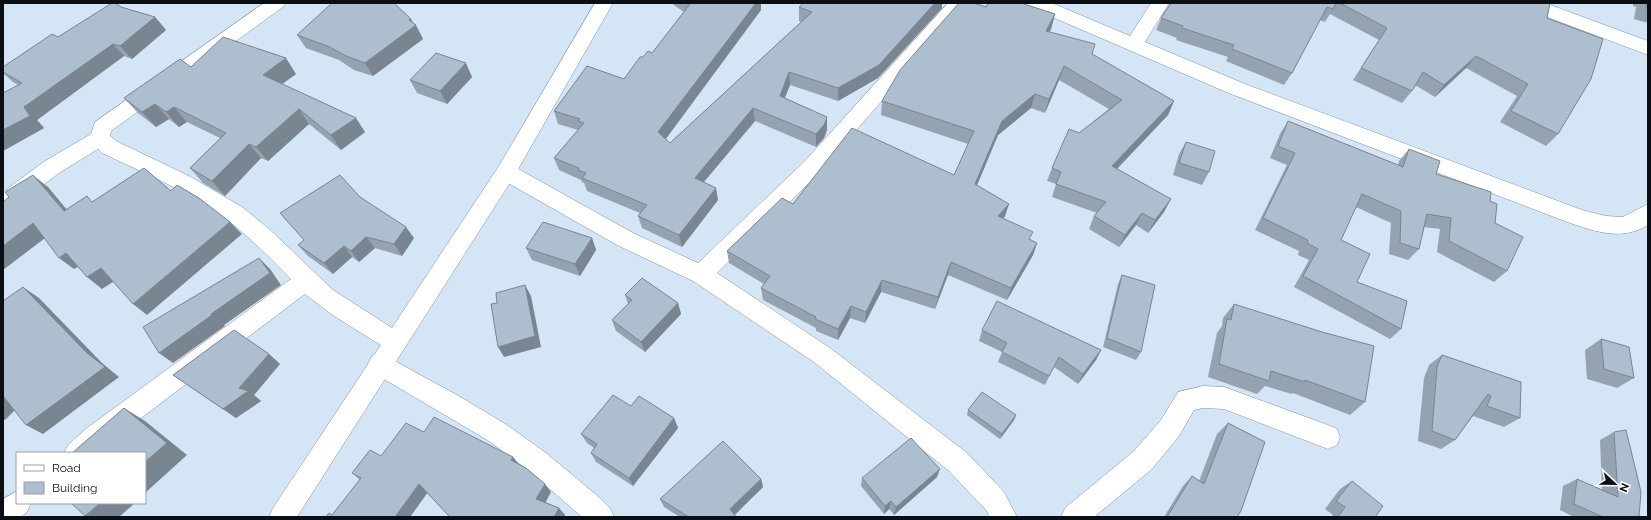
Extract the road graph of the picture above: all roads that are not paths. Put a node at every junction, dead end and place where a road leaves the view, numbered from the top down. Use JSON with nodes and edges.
{"nodes":[{"id":1,"x":276,"y":3,"type":"edge"},
{"id":2,"x":604,"y":3,"type":"edge"},
{"id":3,"x":958,"y":3,"type":"edge"},
{"id":4,"x":1035,"y":3,"type":"edge"},
{"id":5,"x":1160,"y":3,"type":"edge"},
{"id":6,"x":1528,"y":3,"type":"edge"},
{"id":7,"x":1134,"y":45,"type":"junction"},
{"id":8,"x":1648,"y":48,"type":"edge"},
{"id":9,"x":100,"y":138,"type":"junction"},
{"id":10,"x":506,"y":172,"type":"junction"},
{"id":11,"x":3,"y":204,"type":"edge"},
{"id":12,"x":1648,"y":213,"type":"edge"},
{"id":13,"x":701,"y":274,"type":"junction"},
{"id":14,"x":307,"y":280,"type":"junction"},
{"id":15,"x":395,"y":342,"type":"junction"},
{"id":16,"x":380,"y":364,"type":"junction"},
{"id":17,"x":1328,"y":437,"type":"dead end"},
{"id":18,"x":78,"y":452,"type":"edge"},
{"id":19,"x":17,"y":504,"type":"edge"},
{"id":20,"x":3,"y":516,"type":"edge"},
{"id":21,"x":282,"y":517,"type":"edge"},
{"id":22,"x":601,"y":517,"type":"edge"},
{"id":23,"x":1004,"y":517,"type":"edge"},
{"id":24,"x":1074,"y":517,"type":"edge"}],
"edges":[{"from":1,"to":9,"type":"street"},
{"from":2,"to":10,"type":"street"},
{"from":3,"to":13,"type":"street"},
{"from":4,"to":7,"type":"street"},
{"from":5,"to":7,"type":"street"},
{"from":6,"to":8,"type":"street"},
{"from":7,"to":12,"type":"street"},
{"from":9,"to":11,"type":"street"},
{"from":9,"to":14,"type":"street"},
{"from":10,"to":13,"type":"street"},
{"from":10,"to":15,"type":"street"},
{"from":13,"to":23,"type":"street"},
{"from":14,"to":15,"type":"street"},
{"from":14,"to":18,"type":"street"},
{"from":15,"to":16,"type":"street"},
{"from":16,"to":21,"type":"street"},
{"from":16,"to":22,"type":"street"},
{"from":17,"to":24,"type":"street"},
{"from":19,"to":20,"type":"street"}]}
